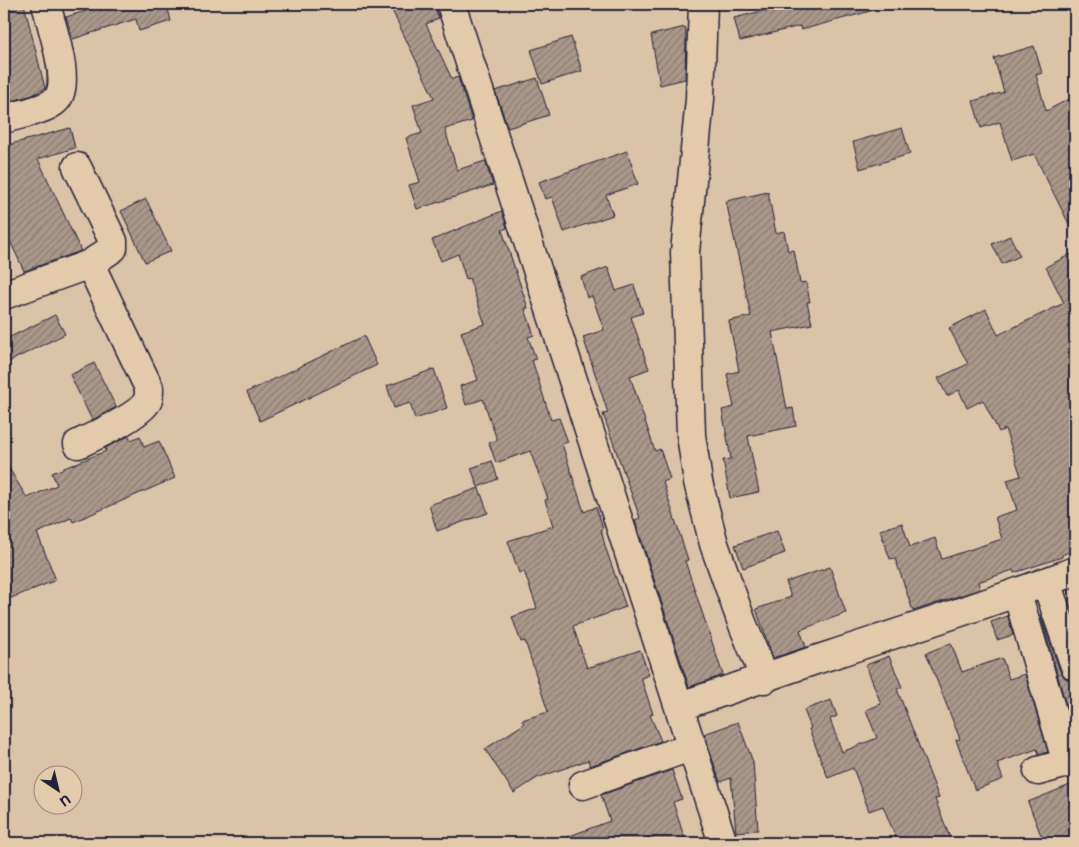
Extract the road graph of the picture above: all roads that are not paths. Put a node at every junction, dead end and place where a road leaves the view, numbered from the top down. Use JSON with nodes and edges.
{"nodes":[{"id":1,"x":46,"y":4,"type":"edge"},
{"id":2,"x":452,"y":4,"type":"edge"},
{"id":3,"x":703,"y":4,"type":"edge"},
{"id":4,"x":4,"y":119,"type":"edge"},
{"id":5,"x":77,"y":167,"type":"dead end"},
{"id":6,"x":90,"y":264,"type":"junction"},
{"id":7,"x":6,"y":289,"type":"edge"},
{"id":8,"x":78,"y":444,"type":"dead end"},
{"id":9,"x":1075,"y":571,"type":"edge"},
{"id":10,"x":1046,"y":582,"type":"junction"},
{"id":11,"x":1017,"y":593,"type":"junction"},
{"id":12,"x":1075,"y":666,"type":"edge"},
{"id":13,"x":748,"y":685,"type":"junction"},
{"id":14,"x":680,"y":706,"type":"junction"},
{"id":15,"x":693,"y":746,"type":"junction"},
{"id":16,"x":1071,"y":762,"type":"edge"},
{"id":17,"x":1038,"y":771,"type":"dead end"},
{"id":18,"x":582,"y":785,"type":"dead end"},
{"id":19,"x":723,"y":843,"type":"edge"}],
"edges":[{"from":1,"to":4,"type":"street"},
{"from":2,"to":14,"type":"street"},
{"from":3,"to":13,"type":"street"},
{"from":5,"to":6,"type":"street"},
{"from":6,"to":7,"type":"street"},
{"from":6,"to":8,"type":"street"},
{"from":9,"to":10,"type":"street"},
{"from":10,"to":11,"type":"street"},
{"from":10,"to":12,"type":"street"},
{"from":11,"to":13,"type":"street"},
{"from":11,"to":16,"type":"street"},
{"from":13,"to":14,"type":"street"},
{"from":14,"to":15,"type":"street"},
{"from":15,"to":18,"type":"street"},
{"from":15,"to":19,"type":"street"},
{"from":16,"to":17,"type":"street"}]}
